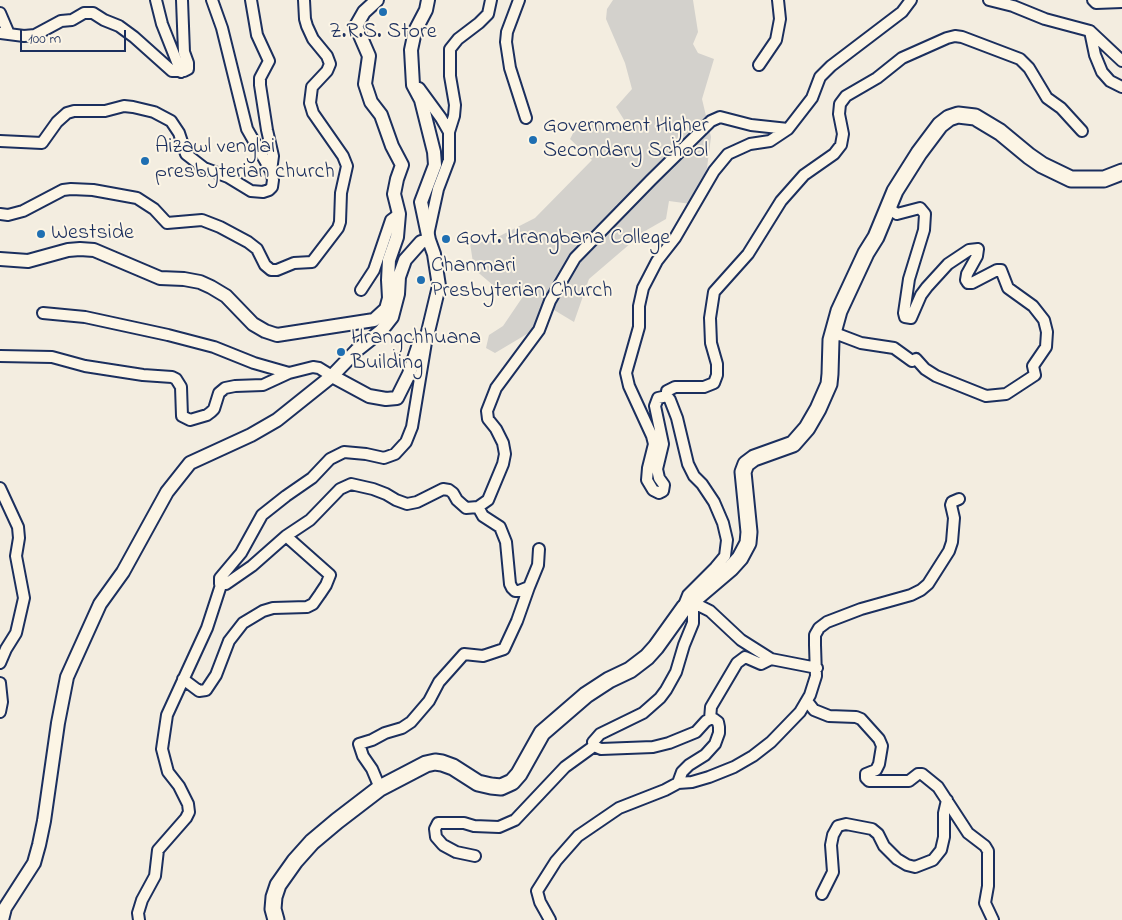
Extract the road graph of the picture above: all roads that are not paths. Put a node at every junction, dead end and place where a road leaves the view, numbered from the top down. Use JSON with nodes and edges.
{"nodes":[{"id":1,"x":156,"y":0,"type":"edge"},
{"id":2,"x":182,"y":0,"type":"edge"},
{"id":3,"x":212,"y":0,"type":"edge"},
{"id":4,"x":251,"y":0,"type":"edge"},
{"id":5,"x":304,"y":0,"type":"edge"},
{"id":6,"x":377,"y":0,"type":"edge"},
{"id":7,"x":428,"y":0,"type":"edge"},
{"id":8,"x":491,"y":0,"type":"edge"},
{"id":9,"x":519,"y":0,"type":"edge"},
{"id":10,"x":778,"y":0,"type":"edge"},
{"id":11,"x":912,"y":0,"type":"edge"},
{"id":12,"x":989,"y":0,"type":"edge"},
{"id":13,"x":1093,"y":0,"type":"edge"},
{"id":14,"x":1122,"y":2,"type":"edge"},
{"id":15,"x":0,"y":12,"type":"edge"},
{"id":16,"x":1090,"y":31,"type":"junction"},
{"id":17,"x":5,"y":34,"type":"edge"},
{"id":18,"x":1122,"y":61,"type":"edge"},
{"id":19,"x":759,"y":65,"type":"dead end"},
{"id":20,"x":181,"y":72,"type":"junction"},
{"id":21,"x":1122,"y":87,"type":"edge"},
{"id":22,"x":415,"y":88,"type":"junction"},
{"id":23,"x":526,"y":118,"type":"dead end"},
{"id":24,"x":788,"y":130,"type":"junction"},
{"id":25,"x":1082,"y":131,"type":"dead end"},
{"id":26,"x":449,"y":132,"type":"junction"},
{"id":27,"x":0,"y":141,"type":"edge"},
{"id":28,"x":271,"y":171,"type":"junction"},
{"id":29,"x":1122,"y":172,"type":"edge"},
{"id":30,"x":889,"y":203,"type":"junction"},
{"id":31,"x":0,"y":214,"type":"edge"},
{"id":32,"x":398,"y":214,"type":"junction"},
{"id":33,"x":429,"y":238,"type":"junction"},
{"id":34,"x":0,"y":259,"type":"edge"},
{"id":35,"x":361,"y":290,"type":"dead end"},
{"id":36,"x":43,"y":313,"type":"dead end"},
{"id":37,"x":832,"y":332,"type":"junction"},
{"id":38,"x":427,"y":336,"type":"junction"},
{"id":39,"x":0,"y":356,"type":"edge"},
{"id":40,"x":289,"y":373,"type":"junction"},
{"id":41,"x":332,"y":376,"type":"junction"},
{"id":42,"x":667,"y":396,"type":"junction"},
{"id":43,"x":0,"y":488,"type":"edge"},
{"id":44,"x":959,"y":498,"type":"dead end"},
{"id":45,"x":478,"y":507,"type":"junction"},
{"id":46,"x":286,"y":536,"type":"junction"},
{"id":47,"x":539,"y":549,"type":"dead end"},
{"id":48,"x":221,"y":585,"type":"junction"},
{"id":49,"x":529,"y":587,"type":"junction"},
{"id":50,"x":689,"y":604,"type":"junction"},
{"id":51,"x":770,"y":659,"type":"junction"},
{"id":52,"x":0,"y":664,"type":"edge"},
{"id":53,"x":817,"y":668,"type":"junction"},
{"id":54,"x":183,"y":679,"type":"junction"},
{"id":55,"x":0,"y":683,"type":"edge"},
{"id":56,"x":807,"y":701,"type":"junction"},
{"id":57,"x":0,"y":712,"type":"edge"},
{"id":58,"x":710,"y":718,"type":"junction"},
{"id":59,"x":594,"y":746,"type":"junction"},
{"id":60,"x":678,"y":783,"type":"junction"},
{"id":61,"x":380,"y":788,"type":"junction"},
{"id":62,"x":946,"y":800,"type":"junction"},
{"id":63,"x":475,"y":856,"type":"dead end"},
{"id":64,"x":822,"y":894,"type":"dead end"},
{"id":65,"x":2,"y":920,"type":"edge"},
{"id":66,"x":139,"y":920,"type":"edge"},
{"id":67,"x":276,"y":920,"type":"edge"},
{"id":68,"x":550,"y":920,"type":"edge"},
{"id":69,"x":993,"y":920,"type":"edge"}],
"edges":[{"from":1,"to":20,"type":"street"},
{"from":2,"to":20,"type":"street"},
{"from":3,"to":28,"type":"street"},
{"from":4,"to":28,"type":"street"},
{"from":5,"to":31,"type":"street"},
{"from":6,"to":32,"type":"main road"},
{"from":7,"to":22,"type":"main road"},
{"from":8,"to":26,"type":"street"},
{"from":9,"to":23,"type":"street"},
{"from":10,"to":19,"type":"street"},
{"from":11,"to":24,"type":"street"},
{"from":12,"to":16,"type":"street"},
{"from":13,"to":14,"type":"street"},
{"from":15,"to":17,"type":"street"},
{"from":16,"to":18,"type":"street"},
{"from":16,"to":21,"type":"street"},
{"from":17,"to":20,"type":"street"},
{"from":22,"to":26,"type":"street"},
{"from":22,"to":33,"type":"main road"},
{"from":24,"to":42,"type":"street"},
{"from":24,"to":45,"type":"street"},
{"from":25,"to":42,"type":"street"},
{"from":26,"to":33,"type":"street"},
{"from":27,"to":28,"type":"street"},
{"from":29,"to":30,"type":"highway"},
{"from":30,"to":37,"type":"highway"},
{"from":30,"to":37,"type":"street"},
{"from":32,"to":34,"type":"main road"},
{"from":32,"to":35,"type":"street"},
{"from":33,"to":38,"type":"main road"},
{"from":33,"to":41,"type":"main road"},
{"from":36,"to":40,"type":"street"},
{"from":37,"to":50,"type":"highway"},
{"from":38,"to":41,"type":"main road"},
{"from":38,"to":48,"type":"street"},
{"from":39,"to":40,"type":"street"},
{"from":40,"to":41,"type":"street"},
{"from":41,"to":65,"type":"main road"},
{"from":42,"to":50,"type":"street"},
{"from":43,"to":52,"type":"street"},
{"from":44,"to":53,"type":"street"},
{"from":45,"to":46,"type":"street"},
{"from":45,"to":49,"type":"street"},
{"from":46,"to":48,"type":"street"},
{"from":46,"to":54,"type":"street"},
{"from":47,"to":49,"type":"street"},
{"from":48,"to":54,"type":"street"},
{"from":49,"to":61,"type":"street"},
{"from":50,"to":51,"type":"street"},
{"from":50,"to":59,"type":"street"},
{"from":50,"to":61,"type":"highway"},
{"from":51,"to":53,"type":"street"},
{"from":51,"to":58,"type":"street"},
{"from":53,"to":56,"type":"street"},
{"from":54,"to":66,"type":"street"},
{"from":55,"to":57,"type":"street"},
{"from":56,"to":60,"type":"street"},
{"from":56,"to":62,"type":"street"},
{"from":58,"to":59,"type":"street"},
{"from":58,"to":60,"type":"street"},
{"from":59,"to":63,"type":"street"},
{"from":60,"to":68,"type":"street"},
{"from":61,"to":67,"type":"highway"},
{"from":62,"to":64,"type":"street"},
{"from":62,"to":69,"type":"street"}]}
